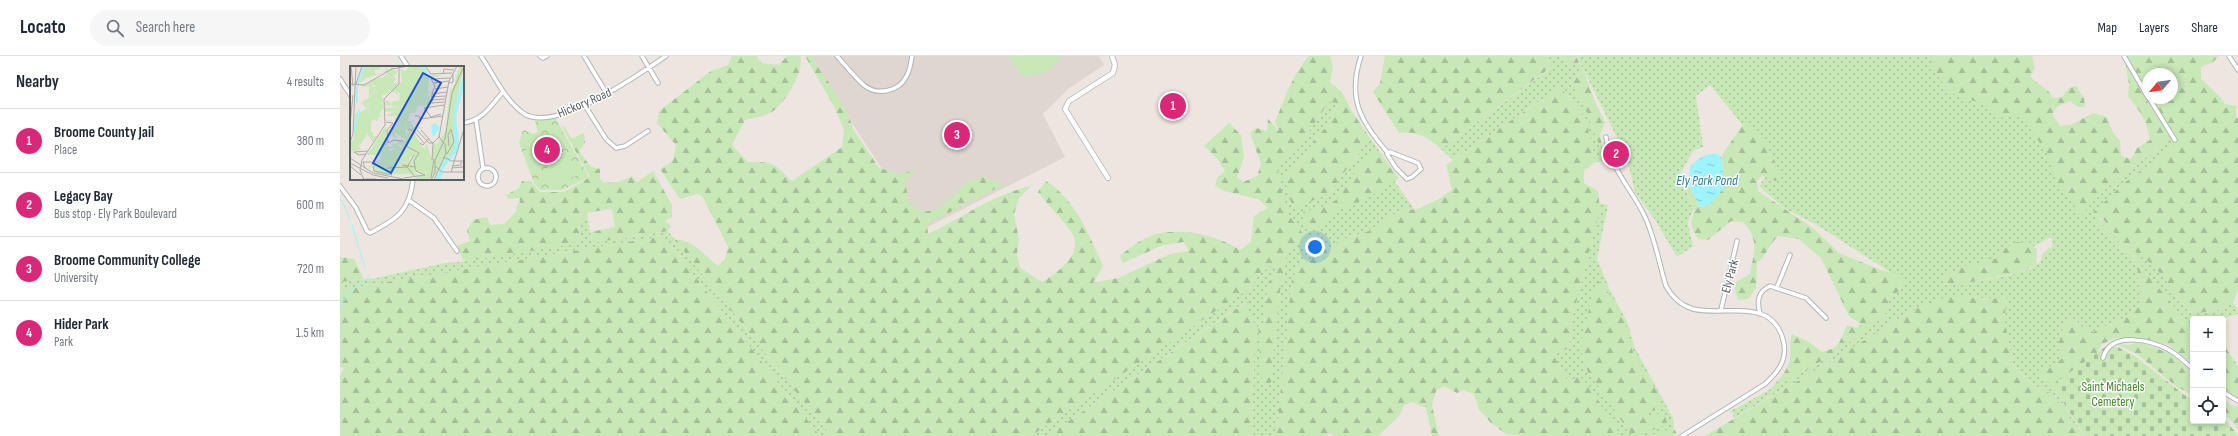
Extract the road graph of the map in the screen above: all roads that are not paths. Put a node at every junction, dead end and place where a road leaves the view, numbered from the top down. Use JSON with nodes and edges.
{"nodes":[{"id":1,"x":401,"y":56,"type":"edge"},
{"id":2,"x":481,"y":56,"type":"edge"},
{"id":3,"x":540,"y":56,"type":"edge"},
{"id":4,"x":547,"y":56,"type":"edge"},
{"id":5,"x":584,"y":56,"type":"edge"},
{"id":6,"x":642,"y":56,"type":"edge"},
{"id":7,"x":666,"y":56,"type":"edge"},
{"id":8,"x":837,"y":56,"type":"edge"},
{"id":9,"x":912,"y":56,"type":"edge"},
{"id":10,"x":1112,"y":56,"type":"edge"},
{"id":11,"x":1361,"y":56,"type":"edge"},
{"id":12,"x":2124,"y":56,"type":"edge"},
{"id":13,"x":2229,"y":56,"type":"edge"},
{"id":14,"x":407,"y":66,"type":"edge"},
{"id":15,"x":649,"y":67,"type":"junction"},
{"id":16,"x":2238,"y":70,"type":"edge"},
{"id":17,"x":340,"y":79,"type":"edge"},
{"id":18,"x":658,"y":83,"type":"dead end"},
{"id":19,"x":2142,"y":87,"type":"edge"},
{"id":20,"x":503,"y":92,"type":"junction"},
{"id":21,"x":350,"y":94,"type":"edge"},
{"id":22,"x":607,"y":94,"type":"junction"},
{"id":23,"x":584,"y":104,"type":"junction"},
{"id":24,"x":2152,"y":104,"type":"edge"},
{"id":25,"x":476,"y":120,"type":"junction"},
{"id":26,"x":464,"y":123,"type":"edge"},
{"id":27,"x":648,"y":131,"type":"dead end"},
{"id":28,"x":1606,"y":137,"type":"dead end"},
{"id":29,"x":2175,"y":140,"type":"dead end"},
{"id":30,"x":1388,"y":153,"type":"junction"},
{"id":31,"x":483,"y":168,"type":"junction"},
{"id":32,"x":1108,"y":178,"type":"dead end"},
{"id":33,"x":413,"y":180,"type":"edge"},
{"id":34,"x":340,"y":186,"type":"edge"},
{"id":35,"x":410,"y":201,"type":"junction"},
{"id":36,"x":1737,"y":241,"type":"dead end"},
{"id":37,"x":457,"y":251,"type":"dead end"},
{"id":38,"x":1790,"y":255,"type":"dead end"},
{"id":39,"x":1777,"y":287,"type":"junction"},
{"id":40,"x":1721,"y":310,"type":"junction"},
{"id":41,"x":1760,"y":314,"type":"junction"},
{"id":42,"x":1826,"y":318,"type":"dead end"},
{"id":43,"x":2102,"y":358,"type":"dead end"},
{"id":44,"x":2190,"y":367,"type":"edge"},
{"id":45,"x":2226,"y":394,"type":"edge"},
{"id":46,"x":2238,"y":401,"type":"edge"},
{"id":47,"x":1682,"y":436,"type":"edge"}],
"edges":[{"from":1,"to":14,"type":"street"},
{"from":2,"to":20,"type":"street","name":"Hickory Road"},
{"from":3,"to":4,"type":"street"},
{"from":5,"to":22,"type":"street"},
{"from":6,"to":15,"type":"street"},
{"from":7,"to":15,"type":"street","name":"Hickory Road"},
{"from":8,"to":9,"type":"street"},
{"from":10,"to":32,"type":"street"},
{"from":11,"to":30,"type":"street"},
{"from":12,"to":19,"type":"street"},
{"from":13,"to":16,"type":"street"},
{"from":15,"to":18,"type":"street"},
{"from":15,"to":22,"type":"street","name":"Hickory Road"},
{"from":17,"to":21,"type":"street"},
{"from":20,"to":23,"type":"street","name":"Hickory Road"},
{"from":20,"to":25,"type":"street"},
{"from":22,"to":23,"type":"street","name":"Hickory Road"},
{"from":23,"to":27,"type":"street"},
{"from":24,"to":29,"type":"street"},
{"from":25,"to":26,"type":"street"},
{"from":25,"to":31,"type":"street"},
{"from":28,"to":40,"type":"street"},
{"from":30,"to":30,"type":"street"},
{"from":31,"to":31,"type":"street"},
{"from":33,"to":35,"type":"street"},
{"from":34,"to":35,"type":"street"},
{"from":35,"to":37,"type":"street"},
{"from":36,"to":40,"type":"street","name":"Ely Park"},
{"from":38,"to":39,"type":"street"},
{"from":39,"to":41,"type":"street"},
{"from":39,"to":42,"type":"street"},
{"from":40,"to":41,"type":"street"},
{"from":41,"to":47,"type":"street"},
{"from":43,"to":44,"type":"street"},
{"from":45,"to":46,"type":"street"}]}
